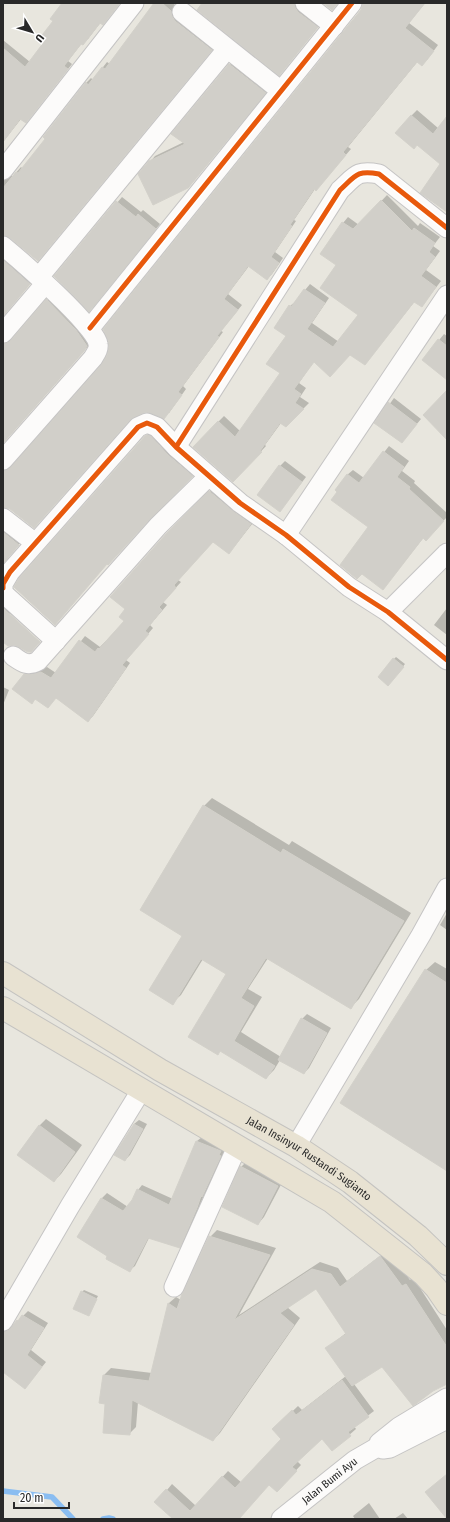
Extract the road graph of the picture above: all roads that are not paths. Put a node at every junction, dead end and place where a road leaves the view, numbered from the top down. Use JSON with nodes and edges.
{"nodes":[{"id":1,"x":134,"y":3,"type":"edge"},
{"id":2,"x":305,"y":3,"type":"edge"},
{"id":3,"x":352,"y":3,"type":"edge"},
{"id":4,"x":180,"y":6,"type":"edge"},
{"id":5,"x":334,"y":26,"type":"junction"},
{"id":6,"x":227,"y":49,"type":"junction"},
{"id":7,"x":281,"y":91,"type":"junction"},
{"id":8,"x":3,"y":170,"type":"edge"},
{"id":9,"x":447,"y":228,"type":"edge"},
{"id":10,"x":3,"y":246,"type":"edge"},
{"id":11,"x":42,"y":280,"type":"junction"},
{"id":12,"x":447,"y":295,"type":"edge"},
{"id":13,"x":90,"y":328,"type":"junction"},
{"id":14,"x":3,"y":333,"type":"edge"},
{"id":15,"x":176,"y":447,"type":"junction"},
{"id":16,"x":3,"y":460,"type":"edge"},
{"id":17,"x":209,"y":476,"type":"junction"},
{"id":18,"x":3,"y":518,"type":"edge"},
{"id":19,"x":286,"y":535,"type":"junction"},
{"id":20,"x":34,"y":542,"type":"junction"},
{"id":21,"x":447,"y":553,"type":"edge"},
{"id":22,"x":3,"y":588,"type":"edge"},
{"id":23,"x":3,"y":593,"type":"edge"},
{"id":24,"x":388,"y":612,"type":"junction"},
{"id":25,"x":56,"y":641,"type":"junction"},
{"id":26,"x":13,"y":656,"type":"dead end"},
{"id":27,"x":447,"y":660,"type":"edge"},
{"id":28,"x":447,"y":888,"type":"edge"},
{"id":29,"x":3,"y":973,"type":"edge"},
{"id":30,"x":3,"y":1008,"type":"edge"},
{"id":31,"x":99,"y":1033,"type":"junction"},
{"id":32,"x":86,"y":1057,"type":"junction"},
{"id":33,"x":142,"y":1089,"type":"junction"},
{"id":34,"x":296,"y":1146,"type":"junction"},
{"id":35,"x":237,"y":1147,"type":"junction"},
{"id":36,"x":447,"y":1264,"type":"edge"},
{"id":37,"x":174,"y":1286,"type":"dead end"},
{"id":38,"x":447,"y":1304,"type":"edge"},
{"id":39,"x":3,"y":1321,"type":"edge"},
{"id":40,"x":447,"y":1398,"type":"edge"},
{"id":41,"x":447,"y":1419,"type":"edge"},
{"id":42,"x":380,"y":1444,"type":"junction"},
{"id":43,"x":281,"y":1519,"type":"edge"}],
"edges":[{"from":1,"to":8,"type":"street"},
{"from":2,"to":5,"type":"street"},
{"from":3,"to":5,"type":"street"},
{"from":4,"to":6,"type":"street"},
{"from":5,"to":7,"type":"street"},
{"from":6,"to":7,"type":"street"},
{"from":6,"to":11,"type":"street"},
{"from":7,"to":13,"type":"street"},
{"from":9,"to":15,"type":"street"},
{"from":10,"to":11,"type":"street"},
{"from":11,"to":13,"type":"street"},
{"from":11,"to":14,"type":"street"},
{"from":12,"to":19,"type":"street"},
{"from":13,"to":16,"type":"street"},
{"from":15,"to":17,"type":"street"},
{"from":15,"to":20,"type":"street"},
{"from":17,"to":19,"type":"street"},
{"from":17,"to":25,"type":"street"},
{"from":18,"to":20,"type":"street"},
{"from":19,"to":24,"type":"street"},
{"from":20,"to":22,"type":"street"},
{"from":21,"to":24,"type":"street"},
{"from":23,"to":25,"type":"street"},
{"from":24,"to":27,"type":"street"},
{"from":25,"to":26,"type":"street"},
{"from":28,"to":34,"type":"street"},
{"from":29,"to":31,"type":"highway","name":"Jalan Insinyur Rustandi Sugianto"},
{"from":30,"to":32,"type":"highway"},
{"from":31,"to":32,"type":"highway"},
{"from":31,"to":34,"type":"highway","name":"Jalan Insinyur Rustandi Sugianto"},
{"from":32,"to":33,"type":"highway"},
{"from":33,"to":35,"type":"highway"},
{"from":33,"to":39,"type":"street"},
{"from":34,"to":36,"type":"highway","name":"Jalan Insinyur Rustandi Sugianto"},
{"from":35,"to":37,"type":"street"},
{"from":35,"to":38,"type":"highway"},
{"from":40,"to":42,"type":"street"},
{"from":41,"to":42,"type":"street","name":"Jalan Bumi Ayu"},
{"from":42,"to":43,"type":"street","name":"Jalan Bumi Ayu"}]}
